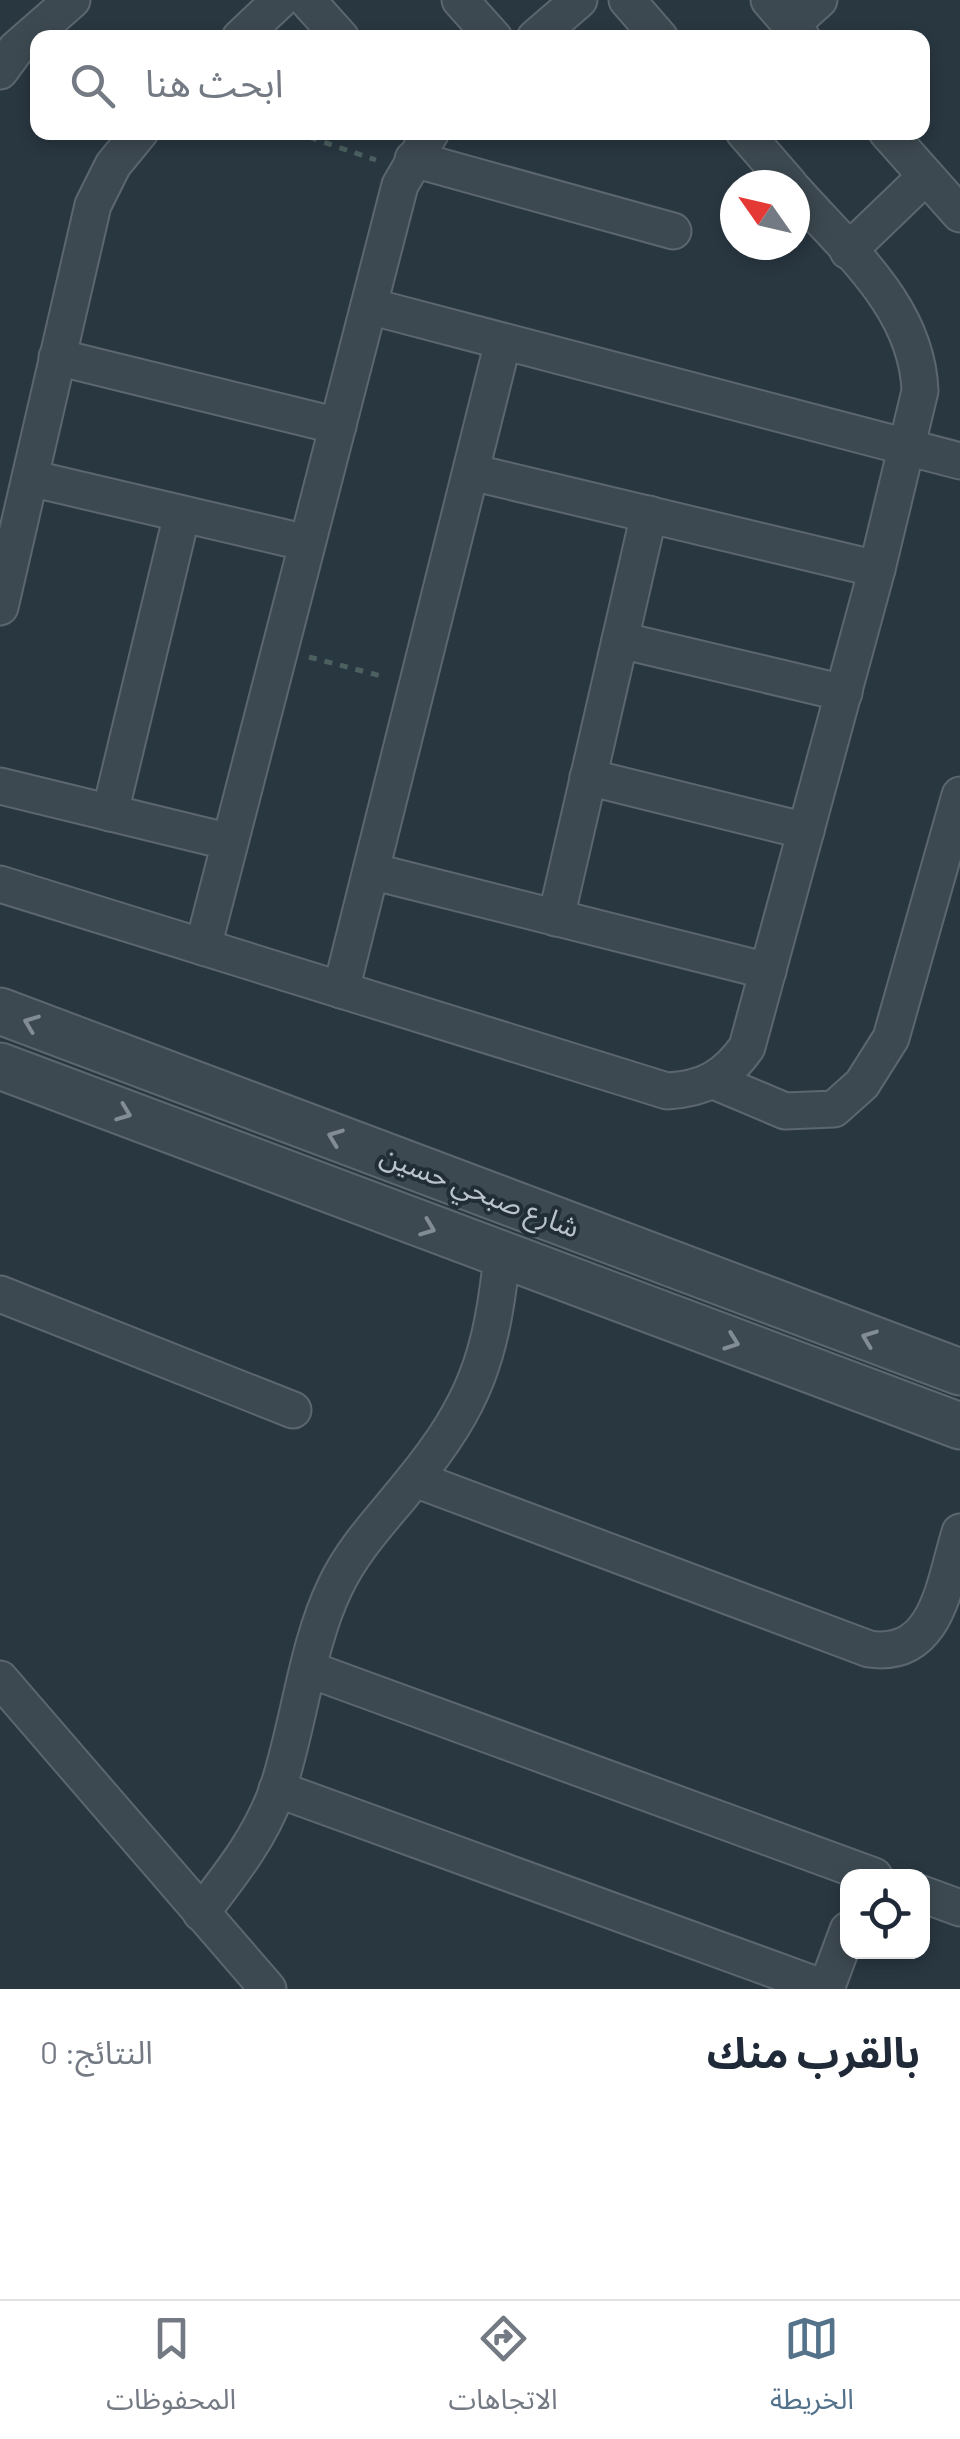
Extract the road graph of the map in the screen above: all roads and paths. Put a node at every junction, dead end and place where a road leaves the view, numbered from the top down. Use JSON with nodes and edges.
{"nodes":[{"id":1,"x":72,"y":0,"type":"edge"},
{"id":2,"x":280,"y":0,"type":"edge"},
{"id":3,"x":307,"y":0,"type":"edge"},
{"id":4,"x":460,"y":0,"type":"edge"},
{"id":5,"x":579,"y":0,"type":"edge"},
{"id":6,"x":627,"y":0,"type":"edge"},
{"id":7,"x":819,"y":0,"type":"edge"},
{"id":8,"x":787,"y":21,"type":"edge"},
{"id":9,"x":38,"y":30,"type":"edge"},
{"id":10,"x":248,"y":30,"type":"edge"},
{"id":11,"x":334,"y":30,"type":"edge"},
{"id":12,"x":487,"y":30,"type":"edge"},
{"id":13,"x":545,"y":30,"type":"edge"},
{"id":14,"x":653,"y":30,"type":"edge"},
{"id":15,"x":30,"y":37,"type":"edge"},
{"id":16,"x":0,"y":71,"type":"edge"},
{"id":17,"x":133,"y":140,"type":"edge"},
{"id":18,"x":367,"y":140,"type":"edge"},
{"id":19,"x":751,"y":140,"type":"edge"},
{"id":20,"x":894,"y":140,"type":"edge"},
{"id":21,"x":421,"y":146,"type":"edge"},
{"id":22,"x":777,"y":170,"type":"edge"},
{"id":23,"x":926,"y":176,"type":"junction"},
{"id":24,"x":810,"y":208,"type":"edge"},
{"id":25,"x":960,"y":214,"type":"edge"},
{"id":26,"x":673,"y":231,"type":"dead end"},
{"id":27,"x":848,"y":251,"type":"junction"},
{"id":28,"x":369,"y":306,"type":"junction"},
{"id":29,"x":504,"y":342,"type":"junction"},
{"id":30,"x":58,"y":357,"type":"junction"},
{"id":31,"x":338,"y":426,"type":"junction"},
{"id":32,"x":908,"y":447,"type":"junction"},
{"id":33,"x":960,"y":461,"type":"edge"},
{"id":34,"x":470,"y":472,"type":"junction"},
{"id":35,"x":30,"y":478,"type":"junction"},
{"id":36,"x":182,"y":514,"type":"junction"},
{"id":37,"x":649,"y":514,"type":"junction"},
{"id":38,"x":307,"y":543,"type":"junction"},
{"id":39,"x":877,"y":569,"type":"junction"},
{"id":40,"x":0,"y":606,"type":"edge"},
{"id":41,"x":620,"y":640,"type":"junction"},
{"id":42,"x":280,"y":650,"type":"junction"},
{"id":43,"x":417,"y":685,"type":"junction"},
{"id":44,"x":844,"y":693,"type":"junction"},
{"id":45,"x":588,"y":777,"type":"junction"},
{"id":46,"x":0,"y":786,"type":"edge"},
{"id":47,"x":960,"y":796,"type":"edge"},
{"id":48,"x":110,"y":813,"type":"junction"},
{"id":49,"x":806,"y":831,"type":"junction"},
{"id":50,"x":230,"y":842,"type":"junction"},
{"id":51,"x":371,"y":871,"type":"junction"},
{"id":52,"x":0,"y":884,"type":"edge"},
{"id":53,"x":556,"y":918,"type":"junction"},
{"id":54,"x":203,"y":947,"type":"junction"},
{"id":55,"x":768,"y":971,"type":"junction"},
{"id":56,"x":341,"y":990,"type":"junction"},
{"id":57,"x":0,"y":1011,"type":"edge"},
{"id":58,"x":0,"y":1066,"type":"edge"},
{"id":59,"x":714,"y":1082,"type":"junction"},
{"id":60,"x":502,"y":1256,"type":"junction"},
{"id":61,"x":0,"y":1294,"type":"edge"},
{"id":62,"x":960,"y":1372,"type":"edge"},
{"id":63,"x":293,"y":1410,"type":"dead end"},
{"id":64,"x":960,"y":1426,"type":"edge"},
{"id":65,"x":415,"y":1479,"type":"junction"},
{"id":66,"x":960,"y":1532,"type":"edge"},
{"id":67,"x":310,"y":1670,"type":"junction"},
{"id":68,"x":0,"y":1679,"type":"edge"},
{"id":69,"x":277,"y":1789,"type":"junction"},
{"id":70,"x":851,"y":1869,"type":"edge"},
{"id":71,"x":930,"y":1897,"type":"edge"},
{"id":72,"x":960,"y":1908,"type":"edge"},
{"id":73,"x":202,"y":1913,"type":"junction"},
{"id":74,"x":840,"y":1951,"type":"edge"},
{"id":75,"x":268,"y":1989,"type":"edge"},
{"id":76,"x":826,"y":1989,"type":"edge"}],
"edges":[{"from":1,"to":9,"type":"street"},
{"from":2,"to":10,"type":"street"},
{"from":3,"to":11,"type":"street"},
{"from":4,"to":12,"type":"street"},
{"from":5,"to":13,"type":"street"},
{"from":6,"to":14,"type":"street"},
{"from":7,"to":8,"type":"street"},
{"from":15,"to":16,"type":"street"},
{"from":17,"to":30,"type":"street"},
{"from":18,"to":21,"type":"path"},
{"from":19,"to":22,"type":"street"},
{"from":20,"to":23,"type":"street"},
{"from":21,"to":26,"type":"street"},
{"from":21,"to":28,"type":"street"},
{"from":23,"to":25,"type":"street"},
{"from":23,"to":27,"type":"street"},
{"from":24,"to":27,"type":"street"},
{"from":27,"to":32,"type":"street"},
{"from":28,"to":29,"type":"street"},
{"from":28,"to":31,"type":"street"},
{"from":29,"to":32,"type":"street"},
{"from":29,"to":34,"type":"street"},
{"from":30,"to":31,"type":"street"},
{"from":30,"to":35,"type":"street"},
{"from":31,"to":38,"type":"street"},
{"from":32,"to":33,"type":"street"},
{"from":32,"to":39,"type":"street"},
{"from":34,"to":37,"type":"street"},
{"from":34,"to":43,"type":"street"},
{"from":35,"to":36,"type":"street"},
{"from":35,"to":40,"type":"street"},
{"from":36,"to":38,"type":"street"},
{"from":36,"to":48,"type":"street"},
{"from":37,"to":39,"type":"street"},
{"from":37,"to":41,"type":"street"},
{"from":38,"to":42,"type":"street"},
{"from":39,"to":44,"type":"street"},
{"from":41,"to":44,"type":"street"},
{"from":41,"to":45,"type":"street"},
{"from":42,"to":43,"type":"path"},
{"from":42,"to":50,"type":"street"},
{"from":43,"to":51,"type":"street"},
{"from":44,"to":49,"type":"street"},
{"from":45,"to":49,"type":"street"},
{"from":45,"to":53,"type":"street"},
{"from":46,"to":48,"type":"street"},
{"from":47,"to":59,"type":"street"},
{"from":48,"to":50,"type":"street"},
{"from":49,"to":55,"type":"street"},
{"from":50,"to":54,"type":"street"},
{"from":51,"to":53,"type":"street"},
{"from":51,"to":56,"type":"street"},
{"from":52,"to":54,"type":"street"},
{"from":53,"to":55,"type":"street"},
{"from":54,"to":56,"type":"street"},
{"from":55,"to":59,"type":"street"},
{"from":56,"to":59,"type":"street"},
{"from":62,"to":57,"type":"street","name":"شارع صبحي حسين","one_way":true},
{"from":58,"to":60,"type":"street","name":"شارع صبحي حسين","one_way":true},
{"from":60,"to":64,"type":"street","name":"شارع صبحي حسين","one_way":true},
{"from":60,"to":65,"type":"street"},
{"from":61,"to":63,"type":"street"},
{"from":65,"to":66,"type":"street"},
{"from":65,"to":67,"type":"street"},
{"from":67,"to":69,"type":"street"},
{"from":67,"to":70,"type":"street"},
{"from":68,"to":73,"type":"street"},
{"from":69,"to":73,"type":"street"},
{"from":69,"to":76,"type":"street"},
{"from":71,"to":72,"type":"street"},
{"from":73,"to":75,"type":"street"},
{"from":74,"to":76,"type":"street"}]}
